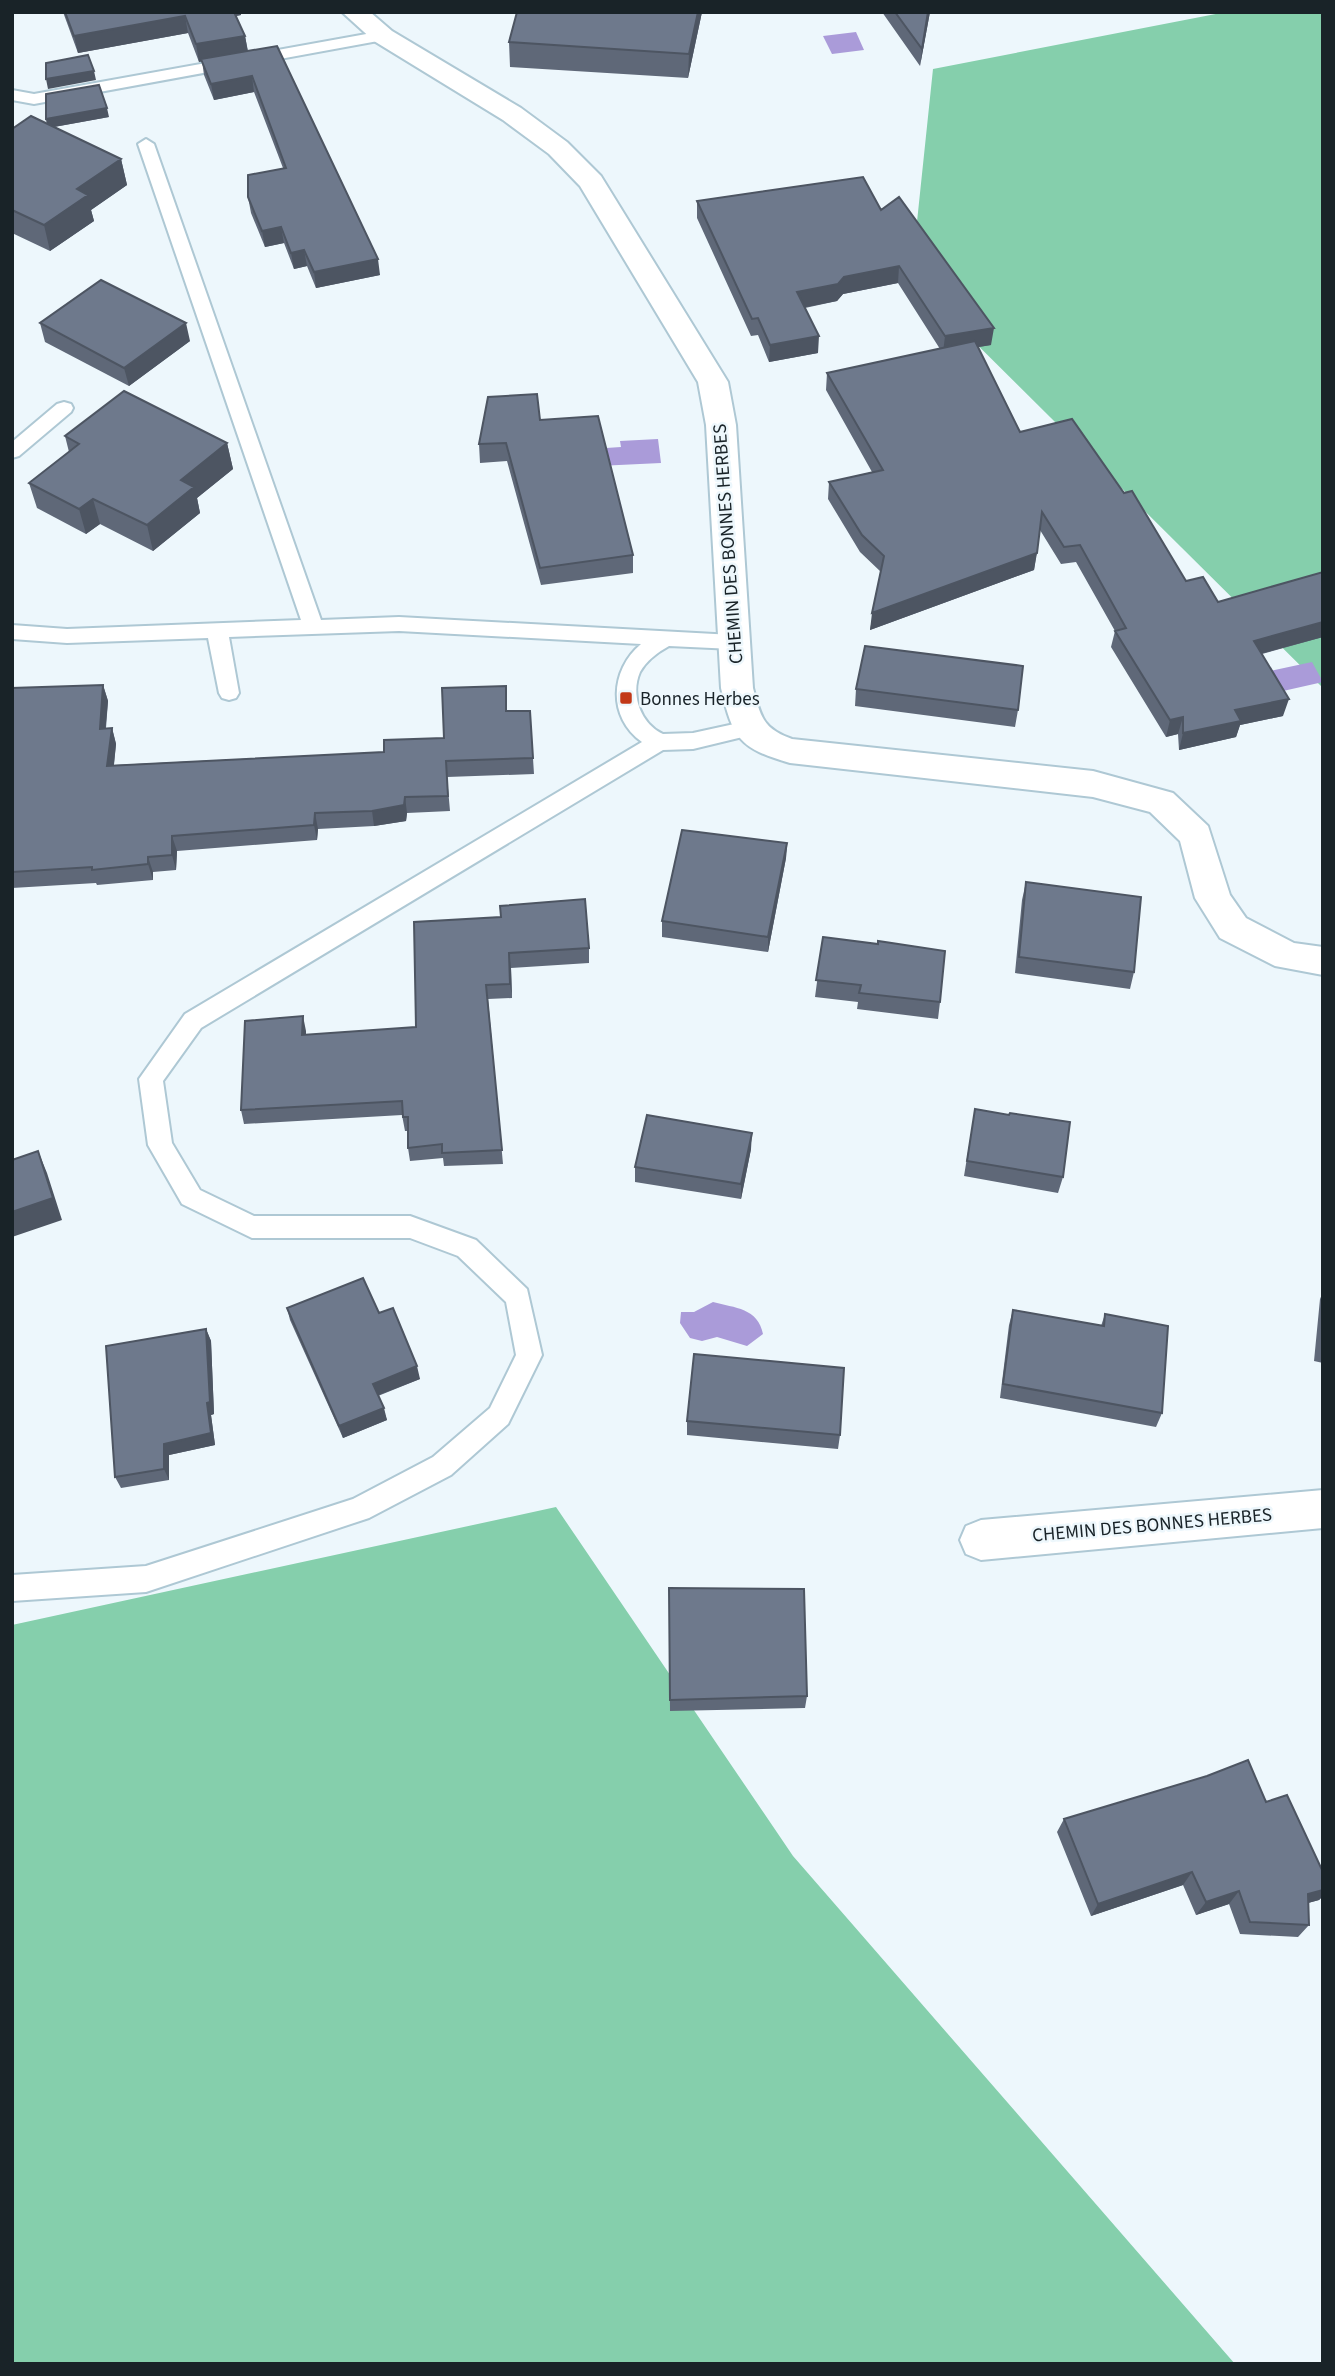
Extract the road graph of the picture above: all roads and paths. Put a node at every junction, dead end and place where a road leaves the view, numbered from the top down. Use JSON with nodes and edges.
{"nodes":[{"id":1,"x":354,"y":12,"type":"edge"},
{"id":2,"x":383,"y":36,"type":"junction"},
{"id":3,"x":12,"y":95,"type":"edge"},
{"id":4,"x":146,"y":144,"type":"dead end"},
{"id":5,"x":64,"y":408,"type":"dead end"},
{"id":6,"x":12,"y":452,"type":"edge"},
{"id":7,"x":313,"y":627,"type":"junction"},
{"id":8,"x":218,"y":630,"type":"junction"},
{"id":9,"x":12,"y":632,"type":"edge"},
{"id":10,"x":664,"y":639,"type":"junction"},
{"id":11,"x":733,"y":642,"type":"junction"},
{"id":12,"x":229,"y":693,"type":"dead end"},
{"id":13,"x":748,"y":729,"type":"junction"},
{"id":14,"x":659,"y":742,"type":"junction"},
{"id":15,"x":1323,"y":961,"type":"edge"},
{"id":16,"x":1323,"y":1509,"type":"edge"},
{"id":17,"x":981,"y":1540,"type":"dead end"},
{"id":18,"x":12,"y":1588,"type":"edge"}],
"edges":[{"from":1,"to":2,"type":"street","name":"CHEMIN DES BONNES HERBES"},
{"from":2,"to":3,"type":"lane"},
{"from":2,"to":11,"type":"street","name":"CHEMIN DES BONNES HERBES"},
{"from":4,"to":7,"type":"lane"},
{"from":5,"to":6,"type":"lane"},
{"from":7,"to":8,"type":"lane"},
{"from":7,"to":10,"type":"lane"},
{"from":8,"to":9,"type":"lane"},
{"from":8,"to":12,"type":"lane"},
{"from":10,"to":11,"type":"lane"},
{"from":10,"to":14,"type":"lane"},
{"from":11,"to":13,"type":"street","name":"CHEMIN DES BONNES HERBES"},
{"from":13,"to":14,"type":"lane"},
{"from":13,"to":15,"type":"street"},
{"from":14,"to":18,"type":"lane"},
{"from":16,"to":17,"type":"street","name":"CHEMIN DES BONNES HERBES"}]}
